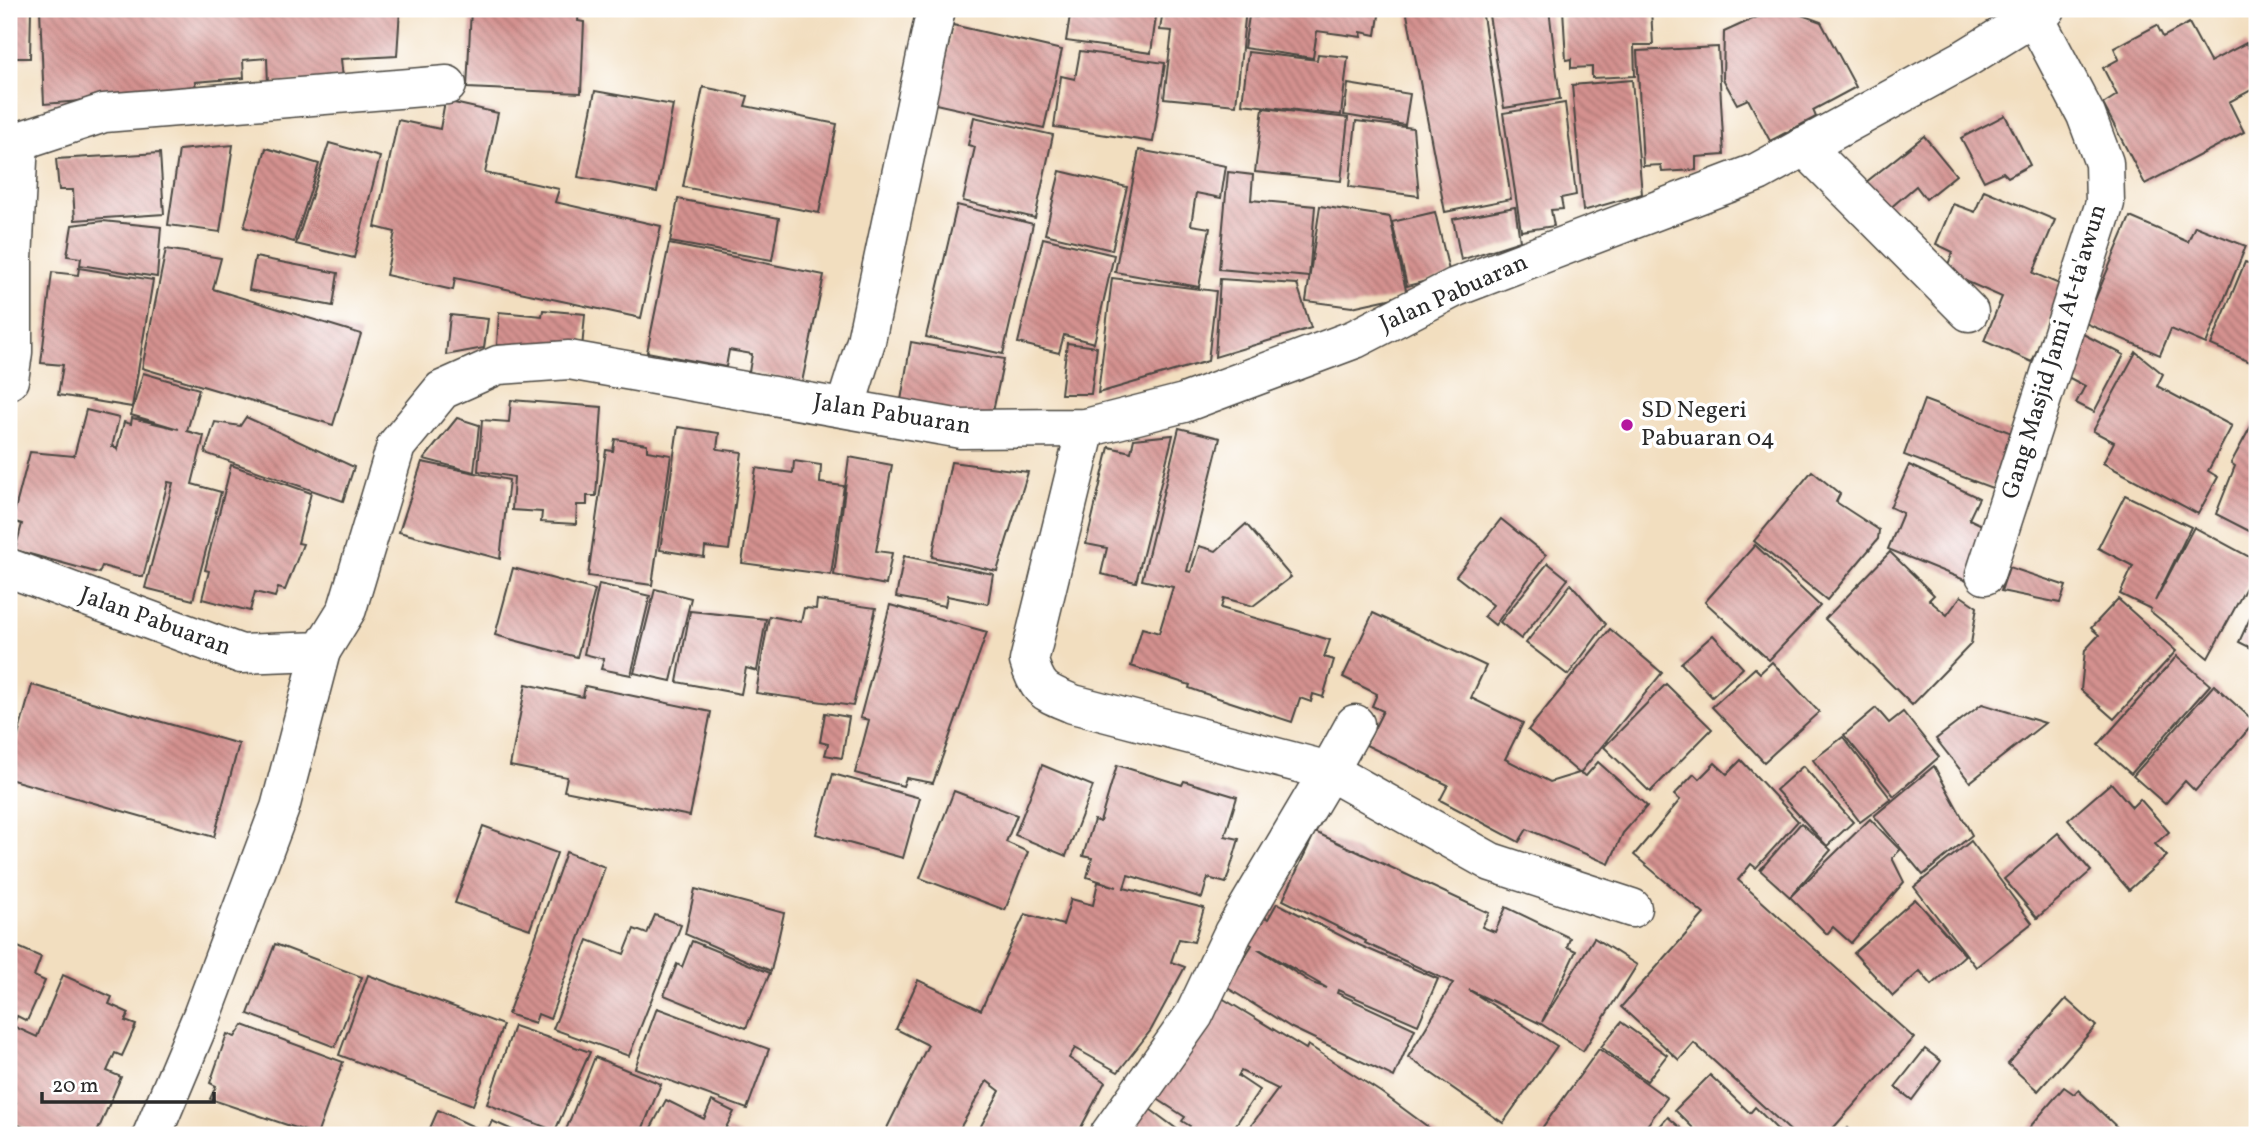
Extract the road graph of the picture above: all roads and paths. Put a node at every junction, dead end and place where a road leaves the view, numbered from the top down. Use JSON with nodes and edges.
{"nodes":[{"id":1,"x":936,"y":9,"type":"edge"},
{"id":2,"x":2040,"y":12,"type":"edge"},
{"id":3,"x":447,"y":85,"type":"dead end"},
{"id":4,"x":1804,"y":146,"type":"junction"},
{"id":5,"x":1969,"y":312,"type":"dead end"},
{"id":6,"x":9,"y":380,"type":"edge"},
{"id":7,"x":845,"y":408,"type":"junction"},
{"id":8,"x":1086,"y":428,"type":"junction"},
{"id":9,"x":9,"y":568,"type":"edge"},
{"id":10,"x":1985,"y":575,"type":"dead end"},
{"id":11,"x":321,"y":651,"type":"junction"},
{"id":12,"x":1354,"y":724,"type":"dead end"},
{"id":13,"x":1329,"y":771,"type":"junction"},
{"id":14,"x":1632,"y":908,"type":"dead end"},
{"id":15,"x":152,"y":1135,"type":"edge"},
{"id":16,"x":1109,"y":1135,"type":"edge"}],
"edges":[{"from":1,"to":7,"type":"street"},
{"from":2,"to":4,"type":"street","name":"Jalan Pabuaran"},
{"from":2,"to":10,"type":"street","name":"Gang Masjid Jami At-ta'awun"},
{"from":3,"to":6,"type":"street"},
{"from":4,"to":5,"type":"street"},
{"from":4,"to":8,"type":"street","name":"Jalan Pabuaran"},
{"from":7,"to":8,"type":"street","name":"Jalan Pabuaran"},
{"from":7,"to":11,"type":"street","name":"Jalan Pabuaran"},
{"from":8,"to":13,"type":"street"},
{"from":9,"to":11,"type":"street","name":"Jalan Pabuaran"},
{"from":11,"to":15,"type":"street"},
{"from":12,"to":13,"type":"street"},
{"from":13,"to":14,"type":"street"},
{"from":13,"to":16,"type":"street"}]}
